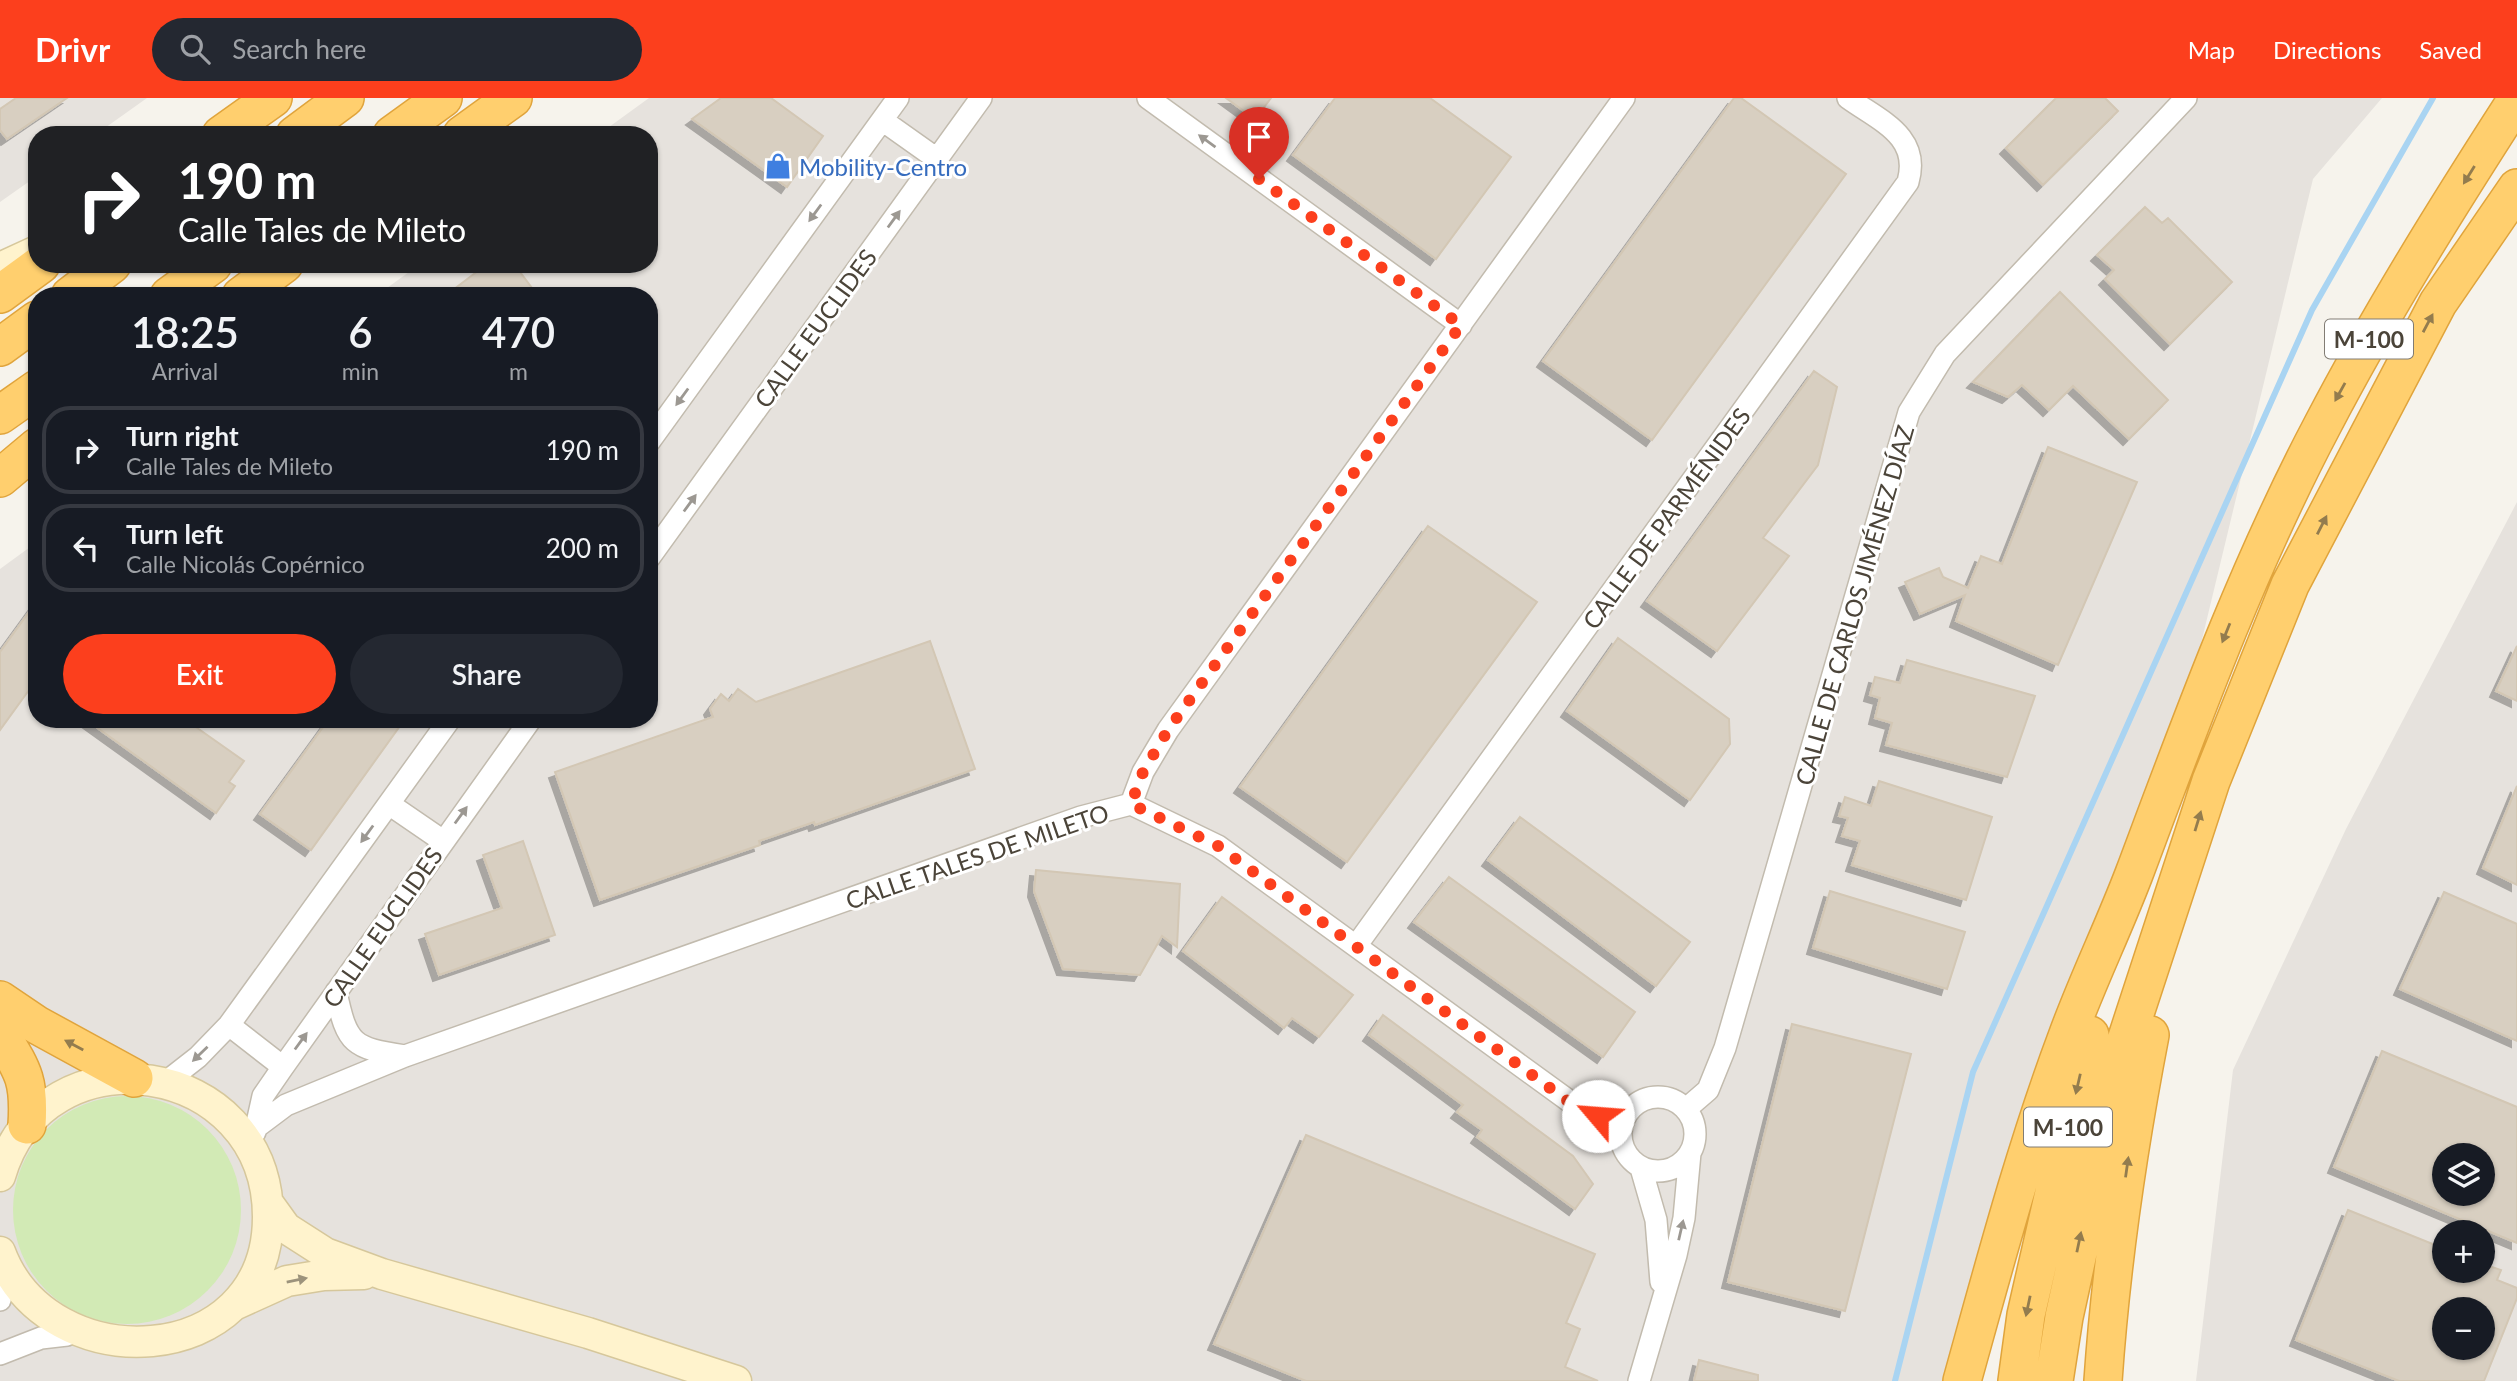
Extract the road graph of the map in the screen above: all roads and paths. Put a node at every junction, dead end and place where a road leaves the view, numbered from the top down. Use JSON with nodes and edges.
{"nodes":[{"id":1,"x":273,"y":98,"type":"edge"},
{"id":2,"x":345,"y":98,"type":"edge"},
{"id":3,"x":443,"y":98,"type":"edge"},
{"id":4,"x":513,"y":98,"type":"edge"},
{"id":5,"x":898,"y":98,"type":"edge"},
{"id":6,"x":981,"y":98,"type":"edge"},
{"id":7,"x":1148,"y":98,"type":"edge"},
{"id":8,"x":1624,"y":98,"type":"edge"},
{"id":9,"x":1848,"y":98,"type":"edge"},
{"id":10,"x":2181,"y":100,"type":"edge"},
{"id":11,"x":2513,"y":106,"type":"edge"},
{"id":12,"x":882,"y":120,"type":"junction"},
{"id":13,"x":234,"y":126,"type":"edge"},
{"id":14,"x":307,"y":126,"type":"edge"},
{"id":15,"x":404,"y":126,"type":"edge"},
{"id":16,"x":474,"y":126,"type":"edge"},
{"id":17,"x":937,"y":159,"type":"junction"},
{"id":18,"x":2517,"y":188,"type":"edge"},
{"id":19,"x":28,"y":255,"type":"edge"},
{"id":20,"x":0,"y":268,"type":"edge"},
{"id":21,"x":29,"y":273,"type":"edge"},
{"id":22,"x":100,"y":273,"type":"edge"},
{"id":23,"x":201,"y":273,"type":"edge"},
{"id":24,"x":272,"y":273,"type":"edge"},
{"id":25,"x":81,"y":287,"type":"edge"},
{"id":26,"x":181,"y":287,"type":"edge"},
{"id":27,"x":253,"y":287,"type":"edge"},
{"id":28,"x":0,"y":294,"type":"edge"},
{"id":29,"x":1461,"y":325,"type":"junction"},
{"id":30,"x":28,"y":327,"type":"edge"},
{"id":31,"x":0,"y":347,"type":"edge"},
{"id":32,"x":28,"y":395,"type":"edge"},
{"id":33,"x":0,"y":415,"type":"edge"},
{"id":34,"x":658,"y":430,"type":"edge"},
{"id":35,"x":28,"y":453,"type":"edge"},
{"id":36,"x":28,"y":455,"type":"edge"},
{"id":37,"x":0,"y":472,"type":"edge"},
{"id":38,"x":0,"y":478,"type":"edge"},
{"id":39,"x":658,"y":546,"type":"edge"},
{"id":40,"x":444,"y":728,"type":"edge"},
{"id":41,"x":525,"y":728,"type":"edge"},
{"id":42,"x":389,"y":804,"type":"junction"},
{"id":43,"x":1131,"y":804,"type":"junction"},
{"id":44,"x":443,"y":841,"type":"junction"},
{"id":45,"x":2133,"y":876,"type":"junction"},
{"id":46,"x":2179,"y":887,"type":"junction"},
{"id":47,"x":1356,"y":947,"type":"junction"},
{"id":48,"x":336,"y":992,"type":"junction"},
{"id":49,"x":0,"y":1000,"type":"edge"},
{"id":50,"x":229,"y":1026,"type":"junction"},
{"id":51,"x":0,"y":1033,"type":"edge"},
{"id":52,"x":405,"y":1056,"type":"junction"},
{"id":53,"x":283,"y":1067,"type":"junction"},
{"id":54,"x":150,"y":1080,"type":"junction"},
{"id":55,"x":1686,"y":1109,"type":"junction"},
{"id":56,"x":27,"y":1125,"type":"junction"},
{"id":57,"x":1621,"y":1126,"type":"junction"},
{"id":58,"x":253,"y":1135,"type":"junction"},
{"id":59,"x":1690,"y":1153,"type":"junction"},
{"id":60,"x":1641,"y":1168,"type":"junction"},
{"id":61,"x":1,"y":1170,"type":"edge"},
{"id":62,"x":268,"y":1203,"type":"junction"},
{"id":63,"x":3,"y":1260,"type":"edge"},
{"id":64,"x":382,"y":1274,"type":"junction"},
{"id":65,"x":1661,"y":1296,"type":"junction"},
{"id":66,"x":0,"y":1300,"type":"edge"},
{"id":67,"x":234,"y":1305,"type":"junction"},
{"id":68,"x":67,"y":1335,"type":"junction"},
{"id":69,"x":0,"y":1354,"type":"edge"},
{"id":70,"x":736,"y":1381,"type":"edge"},
{"id":71,"x":1639,"y":1381,"type":"edge"},
{"id":72,"x":1962,"y":1381,"type":"edge"},
{"id":73,"x":2017,"y":1381,"type":"edge"},
{"id":74,"x":2054,"y":1381,"type":"edge"},
{"id":75,"x":2103,"y":1381,"type":"edge"}],
"edges":[{"from":1,"to":13,"type":"highway"},
{"from":2,"to":14,"type":"highway"},
{"from":3,"to":15,"type":"highway"},
{"from":4,"to":16,"type":"highway"},
{"from":5,"to":12,"type":"street"},
{"from":6,"to":17,"type":"street","name":"CALLE EUCLIDES"},
{"from":29,"to":7,"type":"street","one_way":true},
{"from":8,"to":29,"type":"street","name":"CALLE TALES DE MILETO"},
{"from":9,"to":47,"type":"street","name":"CALLE DE PARMÉNIDES"},
{"from":10,"to":55,"type":"street","name":"CALLE DE CARLOS JIMÉNEZ DÍAZ"},
{"from":11,"to":45,"type":"highway","number":"M-100","one_way":true},
{"from":12,"to":17,"type":"street"},
{"from":12,"to":34,"type":"street","one_way":true},
{"from":39,"to":17,"type":"street","name":"CALLE EUCLIDES","one_way":true},
{"from":46,"to":18,"type":"highway","number":"M-100","one_way":true},
{"from":19,"to":20,"type":"street"},
{"from":21,"to":28,"type":"highway"},
{"from":22,"to":25,"type":"highway"},
{"from":23,"to":26,"type":"highway"},
{"from":24,"to":27,"type":"highway"},
{"from":29,"to":43,"type":"street","name":"CALLE TALES DE MILETO"},
{"from":30,"to":31,"type":"highway"},
{"from":32,"to":33,"type":"highway"},
{"from":35,"to":37,"type":"highway"},
{"from":36,"to":38,"type":"highway"},
{"from":40,"to":42,"type":"street"},
{"from":44,"to":41,"type":"street","name":"CALLE EUCLIDES","one_way":true},
{"from":42,"to":44,"type":"street"},
{"from":42,"to":50,"type":"street","one_way":true},
{"from":43,"to":47,"type":"street"},
{"from":43,"to":52,"type":"street","name":"CALLE TALES DE MILETO"},
{"from":44,"to":48,"type":"street","name":"CALLE EUCLIDES"},
{"from":45,"to":72,"type":"highway"},
{"from":45,"to":73,"type":"highway","number":"M-100","one_way":true},
{"from":74,"to":46,"type":"highway","number":"M-100","one_way":true},
{"from":75,"to":46,"type":"highway","one_way":true},
{"from":47,"to":57,"type":"street"},
{"from":48,"to":52,"type":"street"},
{"from":53,"to":48,"type":"street","name":"CALLE EUCLIDES","one_way":true},
{"from":54,"to":49,"type":"highway","one_way":true},
{"from":50,"to":53,"type":"street"},
{"from":50,"to":54,"type":"street","one_way":true},
{"from":51,"to":56,"type":"highway"},
{"from":52,"to":58,"type":"street","name":"CALLE TALES DE MILETO"},
{"from":53,"to":58,"type":"street","name":"CALLE EUCLIDES"},
{"from":54,"to":56,"type":"street"},
{"from":54,"to":58,"type":"street"},
{"from":55,"to":57,"type":"street"},
{"from":55,"to":59,"type":"street"},
{"from":56,"to":61,"type":"street"},
{"from":57,"to":60,"type":"street"},
{"from":58,"to":62,"type":"street"},
{"from":59,"to":60,"type":"street"},
{"from":65,"to":59,"type":"street","one_way":true},
{"from":60,"to":65,"type":"street"},
{"from":62,"to":64,"type":"street"},
{"from":62,"to":67,"type":"street"},
{"from":63,"to":66,"type":"street"},
{"from":63,"to":68,"type":"street"},
{"from":67,"to":64,"type":"street","one_way":true},
{"from":64,"to":70,"type":"street"},
{"from":65,"to":71,"type":"street"},
{"from":67,"to":68,"type":"street"},
{"from":68,"to":69,"type":"street"}]}
